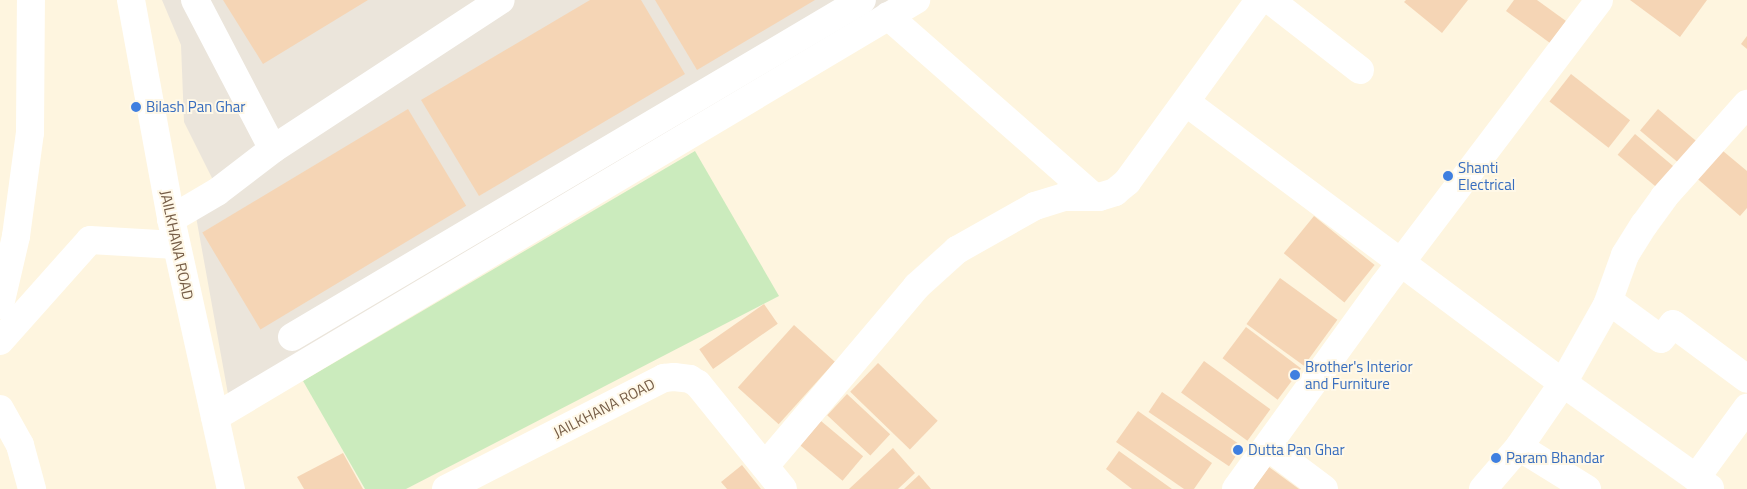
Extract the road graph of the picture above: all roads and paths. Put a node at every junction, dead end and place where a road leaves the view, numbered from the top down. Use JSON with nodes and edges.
{"nodes":[{"id":1,"x":31,"y":0,"type":"edge"},
{"id":2,"x":131,"y":0,"type":"edge"},
{"id":3,"x":195,"y":0,"type":"edge"},
{"id":4,"x":501,"y":0,"type":"edge"},
{"id":5,"x":862,"y":0,"type":"edge"},
{"id":6,"x":916,"y":0,"type":"edge"},
{"id":7,"x":1259,"y":0,"type":"edge"},
{"id":8,"x":1270,"y":0,"type":"edge"},
{"id":9,"x":1600,"y":0,"type":"edge"},
{"id":10,"x":888,"y":16,"type":"junction"},
{"id":11,"x":1360,"y":70,"type":"dead end"},
{"id":12,"x":1187,"y":103,"type":"junction"},
{"id":13,"x":1747,"y":104,"type":"edge"},
{"id":14,"x":273,"y":149,"type":"junction"},
{"id":15,"x":1093,"y":196,"type":"junction"},
{"id":16,"x":174,"y":232,"type":"junction"},
{"id":17,"x":1400,"y":264,"type":"junction"},
{"id":18,"x":1610,"y":300,"type":"junction"},
{"id":19,"x":0,"y":305,"type":"edge"},
{"id":20,"x":292,"y":337,"type":"dead end"},
{"id":21,"x":0,"y":341,"type":"edge"},
{"id":22,"x":1747,"y":379,"type":"edge"},
{"id":23,"x":1563,"y":383,"type":"junction"},
{"id":24,"x":1747,"y":408,"type":"edge"},
{"id":25,"x":0,"y":409,"type":"edge"},
{"id":26,"x":215,"y":417,"type":"junction"},
{"id":27,"x":1268,"y":447,"type":"junction"},
{"id":28,"x":1519,"y":447,"type":"junction"},
{"id":29,"x":764,"y":466,"type":"junction"},
{"id":30,"x":1704,"y":483,"type":"edge"},
{"id":31,"x":32,"y":489,"type":"edge"},
{"id":32,"x":231,"y":489,"type":"edge"},
{"id":33,"x":446,"y":489,"type":"edge"},
{"id":34,"x":782,"y":489,"type":"edge"},
{"id":35,"x":1236,"y":489,"type":"edge"},
{"id":36,"x":1324,"y":489,"type":"edge"},
{"id":37,"x":1482,"y":489,"type":"edge"},
{"id":38,"x":1587,"y":489,"type":"edge"}],
"edges":[{"from":1,"to":19,"type":"street"},
{"from":2,"to":16,"type":"street","name":"JAILKHANA ROAD"},
{"from":3,"to":14,"type":"street"},
{"from":4,"to":14,"type":"street"},
{"from":5,"to":20,"type":"street"},
{"from":6,"to":10,"type":"street"},
{"from":7,"to":12,"type":"street"},
{"from":8,"to":11,"type":"street"},
{"from":9,"to":17,"type":"street"},
{"from":10,"to":15,"type":"street"},
{"from":10,"to":26,"type":"street"},
{"from":12,"to":15,"type":"street"},
{"from":12,"to":17,"type":"street"},
{"from":13,"to":18,"type":"street"},
{"from":14,"to":16,"type":"street"},
{"from":15,"to":29,"type":"street"},
{"from":16,"to":21,"type":"street"},
{"from":16,"to":26,"type":"street","name":"JAILKHANA ROAD"},
{"from":17,"to":23,"type":"street"},
{"from":17,"to":27,"type":"street"},
{"from":18,"to":22,"type":"street"},
{"from":18,"to":23,"type":"street"},
{"from":23,"to":28,"type":"street"},
{"from":23,"to":30,"type":"street"},
{"from":24,"to":30,"type":"street"},
{"from":25,"to":31,"type":"street"},
{"from":26,"to":32,"type":"street","name":"JAILKHANA ROAD"},
{"from":27,"to":35,"type":"street"},
{"from":27,"to":36,"type":"street"},
{"from":28,"to":37,"type":"street"},
{"from":28,"to":38,"type":"street"},
{"from":29,"to":33,"type":"street","name":"JAILKHANA ROAD"},
{"from":29,"to":34,"type":"street","name":"JAILKHANA ROAD"}]}
